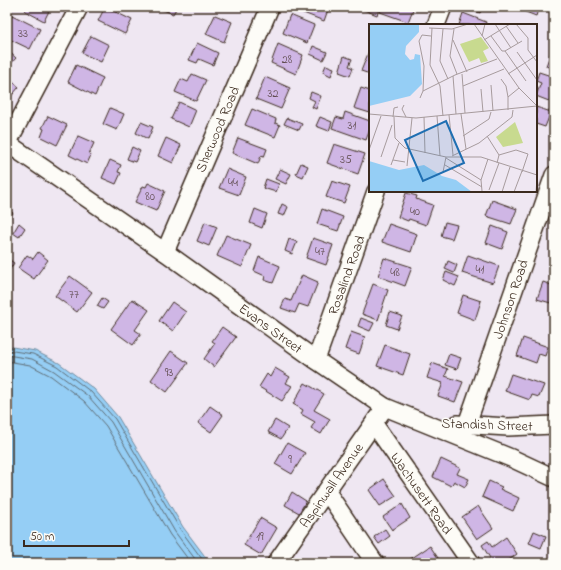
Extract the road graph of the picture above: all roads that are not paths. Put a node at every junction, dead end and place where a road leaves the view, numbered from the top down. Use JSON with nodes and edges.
{"nodes":[{"id":1,"x":79,"y":7,"type":"edge"},
{"id":2,"x":270,"y":7,"type":"edge"},
{"id":3,"x":443,"y":7,"type":"edge"},
{"id":4,"x":436,"y":24,"type":"edge"},
{"id":5,"x":7,"y":144,"type":"edge"},
{"id":6,"x":554,"y":175,"type":"edge"},
{"id":7,"x":376,"y":192,"type":"edge"},
{"id":8,"x":165,"y":252,"type":"junction"},
{"id":9,"x":316,"y":360,"type":"junction"},
{"id":10,"x":385,"y":407,"type":"junction"},
{"id":11,"x":420,"y":422,"type":"junction"},
{"id":12,"x":374,"y":424,"type":"junction"},
{"id":13,"x":466,"y":424,"type":"junction"},
{"id":14,"x":554,"y":425,"type":"edge"},
{"id":15,"x":554,"y":478,"type":"edge"},
{"id":16,"x":327,"y":492,"type":"junction"},
{"id":17,"x":276,"y":563,"type":"edge"},
{"id":18,"x":375,"y":563,"type":"edge"},
{"id":19,"x":471,"y":563,"type":"edge"}],
"edges":[{"from":1,"to":5,"type":"street"},
{"from":2,"to":8,"type":"street","name":"Sherwood Road"},
{"from":3,"to":4,"type":"street"},
{"from":5,"to":8,"type":"street","name":"Evans Street"},
{"from":6,"to":13,"type":"street","name":"Johnson Road"},
{"from":7,"to":9,"type":"street","name":"Rosalind Road"},
{"from":8,"to":9,"type":"street","name":"Evans Street"},
{"from":9,"to":10,"type":"street","name":"Evans Street"},
{"from":10,"to":11,"type":"street","name":"Evans Street"},
{"from":10,"to":12,"type":"street","name":"Aspinwall Avenue"},
{"from":11,"to":13,"type":"street","name":"Standish Street"},
{"from":11,"to":15,"type":"street","name":"Evans Street"},
{"from":12,"to":16,"type":"street","name":"Aspinwall Avenue"},
{"from":12,"to":19,"type":"street","name":"Wachusett Road"},
{"from":13,"to":14,"type":"street","name":"Standish Street"},
{"from":16,"to":17,"type":"street","name":"Aspinwall Avenue"},
{"from":16,"to":18,"type":"street"}]}
